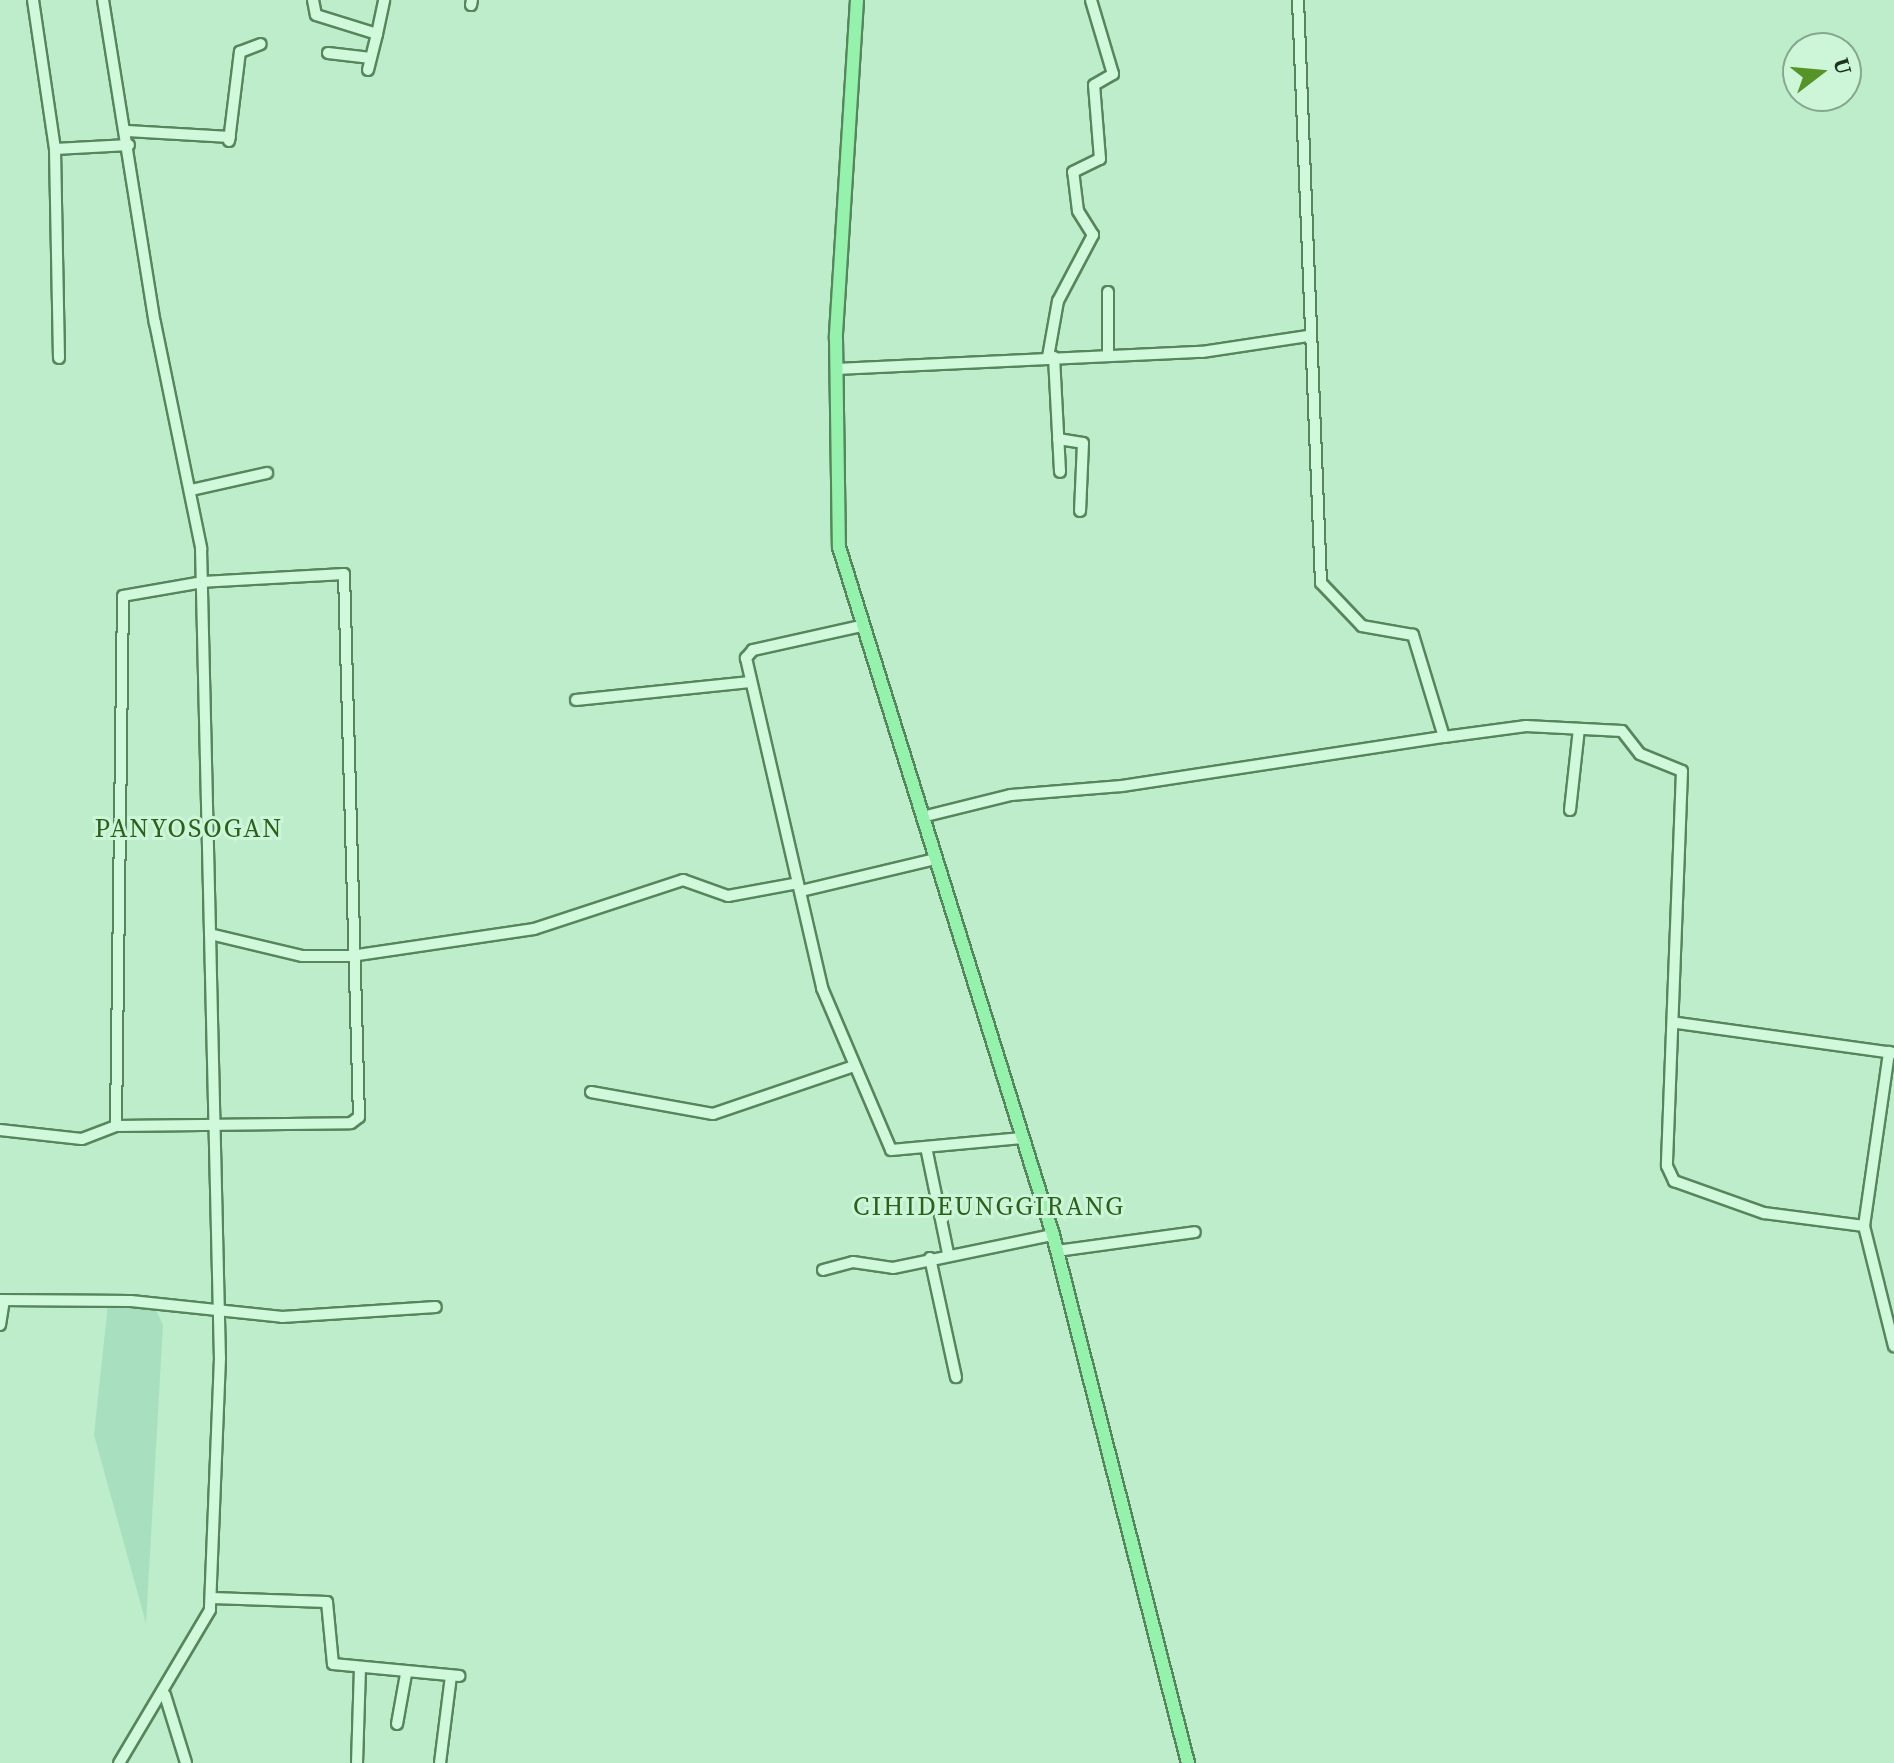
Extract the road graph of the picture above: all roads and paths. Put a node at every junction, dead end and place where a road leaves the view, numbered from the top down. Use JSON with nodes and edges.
{"nodes":[{"id":1,"x":33,"y":0,"type":"edge"},
{"id":2,"x":103,"y":0,"type":"edge"},
{"id":3,"x":313,"y":0,"type":"edge"},
{"id":4,"x":384,"y":0,"type":"edge"},
{"id":5,"x":857,"y":0,"type":"edge"},
{"id":6,"x":1091,"y":0,"type":"edge"},
{"id":7,"x":1298,"y":0,"type":"edge"},
{"id":8,"x":377,"y":34,"type":"junction"},
{"id":9,"x":261,"y":44,"type":"dead end"},
{"id":10,"x":328,"y":53,"type":"dead end"},
{"id":11,"x":371,"y":58,"type":"junction"},
{"id":12,"x":368,"y":70,"type":"dead end"},
{"id":13,"x":127,"y":131,"type":"junction"},
{"id":14,"x":129,"y":145,"type":"junction"},
{"id":15,"x":55,"y":149,"type":"junction"},
{"id":16,"x":1108,"y":292,"type":"dead end"},
{"id":17,"x":1308,"y":336,"type":"junction"},
{"id":18,"x":1108,"y":351,"type":"junction"},
{"id":19,"x":1051,"y":357,"type":"junction"},
{"id":20,"x":59,"y":358,"type":"dead end"},
{"id":21,"x":836,"y":369,"type":"junction"},
{"id":22,"x":1058,"y":439,"type":"junction"},
{"id":23,"x":1060,"y":472,"type":"dead end"},
{"id":24,"x":267,"y":473,"type":"dead end"},
{"id":25,"x":191,"y":490,"type":"junction"},
{"id":26,"x":1080,"y":511,"type":"dead end"},
{"id":27,"x":203,"y":582,"type":"junction"},
{"id":28,"x":861,"y":626,"type":"junction"},
{"id":29,"x":750,"y":682,"type":"junction"},
{"id":30,"x":576,"y":700,"type":"dead end"},
{"id":31,"x":1579,"y":729,"type":"junction"},
{"id":32,"x":1444,"y":737,"type":"junction"},
{"id":33,"x":1570,"y":810,"type":"dead end"},
{"id":34,"x":922,"y":817,"type":"junction"},
{"id":35,"x":935,"y":859,"type":"junction"},
{"id":36,"x":799,"y":887,"type":"junction"},
{"id":37,"x":214,"y":935,"type":"junction"},
{"id":38,"x":351,"y":956,"type":"junction"},
{"id":39,"x":1677,"y":1023,"type":"junction"},
{"id":40,"x":1891,"y":1052,"type":"edge"},
{"id":41,"x":854,"y":1066,"type":"junction"},
{"id":42,"x":591,"y":1092,"type":"dead end"},
{"id":43,"x":116,"y":1126,"type":"junction"},
{"id":44,"x":217,"y":1127,"type":"junction"},
{"id":45,"x":0,"y":1130,"type":"edge"},
{"id":46,"x":1022,"y":1138,"type":"junction"},
{"id":47,"x":926,"y":1147,"type":"junction"},
{"id":48,"x":1864,"y":1226,"type":"junction"},
{"id":49,"x":1195,"y":1232,"type":"dead end"},
{"id":50,"x":1053,"y":1235,"type":"junction"},
{"id":51,"x":1057,"y":1251,"type":"junction"},
{"id":52,"x":948,"y":1253,"type":"junction"},
{"id":53,"x":930,"y":1258,"type":"junction"},
{"id":54,"x":823,"y":1270,"type":"dead end"},
{"id":55,"x":2,"y":1300,"type":"edge"},
{"id":56,"x":436,"y":1307,"type":"dead end"},
{"id":57,"x":219,"y":1309,"type":"junction"},
{"id":58,"x":0,"y":1325,"type":"edge"},
{"id":59,"x":1894,"y":1346,"type":"edge"},
{"id":60,"x":956,"y":1377,"type":"dead end"},
{"id":61,"x":212,"y":1598,"type":"junction"},
{"id":62,"x":360,"y":1669,"type":"junction"},
{"id":63,"x":406,"y":1674,"type":"junction"},
{"id":64,"x":165,"y":1695,"type":"junction"},
{"id":65,"x":397,"y":1724,"type":"dead end"},
{"id":66,"x":119,"y":1763,"type":"edge"},
{"id":67,"x":186,"y":1763,"type":"edge"},
{"id":68,"x":357,"y":1763,"type":"edge"},
{"id":69,"x":440,"y":1763,"type":"edge"},
{"id":70,"x":1188,"y":1763,"type":"edge"}],
"edges":[{"from":1,"to":15,"type":"street"},
{"from":2,"to":13,"type":"street"},
{"from":3,"to":8,"type":"street"},
{"from":4,"to":8,"type":"street"},
{"from":5,"to":21,"type":"main road"},
{"from":6,"to":19,"type":"street"},
{"from":7,"to":17,"type":"street"},
{"from":8,"to":11,"type":"street"},
{"from":9,"to":13,"type":"street"},
{"from":10,"to":11,"type":"street"},
{"from":11,"to":12,"type":"street"},
{"from":13,"to":14,"type":"street"},
{"from":14,"to":15,"type":"street"},
{"from":14,"to":25,"type":"street"},
{"from":15,"to":20,"type":"street"},
{"from":16,"to":18,"type":"street"},
{"from":17,"to":18,"type":"street"},
{"from":17,"to":32,"type":"street"},
{"from":18,"to":19,"type":"street"},
{"from":19,"to":21,"type":"street"},
{"from":19,"to":22,"type":"street"},
{"from":21,"to":28,"type":"main road"},
{"from":22,"to":23,"type":"street"},
{"from":22,"to":26,"type":"street"},
{"from":24,"to":25,"type":"street"},
{"from":25,"to":27,"type":"street"},
{"from":27,"to":37,"type":"street"},
{"from":27,"to":38,"type":"street"},
{"from":27,"to":43,"type":"street"},
{"from":28,"to":29,"type":"street"},
{"from":28,"to":34,"type":"main road"},
{"from":29,"to":30,"type":"street"},
{"from":29,"to":36,"type":"street"},
{"from":31,"to":32,"type":"street"},
{"from":31,"to":33,"type":"street"},
{"from":31,"to":39,"type":"street"},
{"from":32,"to":34,"type":"street"},
{"from":34,"to":35,"type":"main road"},
{"from":35,"to":36,"type":"street"},
{"from":35,"to":46,"type":"main road"},
{"from":36,"to":38,"type":"street"},
{"from":36,"to":41,"type":"street"},
{"from":37,"to":38,"type":"street"},
{"from":37,"to":44,"type":"street"},
{"from":38,"to":44,"type":"street"},
{"from":39,"to":40,"type":"street"},
{"from":39,"to":48,"type":"street"},
{"from":40,"to":48,"type":"street"},
{"from":41,"to":42,"type":"street"},
{"from":41,"to":47,"type":"street"},
{"from":43,"to":44,"type":"street"},
{"from":43,"to":45,"type":"street"},
{"from":44,"to":57,"type":"street"},
{"from":46,"to":47,"type":"street"},
{"from":46,"to":50,"type":"main road"},
{"from":47,"to":52,"type":"street"},
{"from":48,"to":59,"type":"street"},
{"from":49,"to":51,"type":"street"},
{"from":50,"to":51,"type":"main road"},
{"from":50,"to":52,"type":"street"},
{"from":51,"to":70,"type":"main road"},
{"from":52,"to":53,"type":"street"},
{"from":53,"to":54,"type":"street"},
{"from":53,"to":60,"type":"street"},
{"from":55,"to":57,"type":"street"},
{"from":55,"to":58,"type":"street"},
{"from":56,"to":57,"type":"street"},
{"from":57,"to":61,"type":"street"},
{"from":61,"to":62,"type":"street"},
{"from":61,"to":64,"type":"street"},
{"from":62,"to":63,"type":"street"},
{"from":62,"to":68,"type":"street"},
{"from":63,"to":65,"type":"street"},
{"from":63,"to":69,"type":"street"},
{"from":64,"to":66,"type":"street"},
{"from":64,"to":67,"type":"street"}]}
